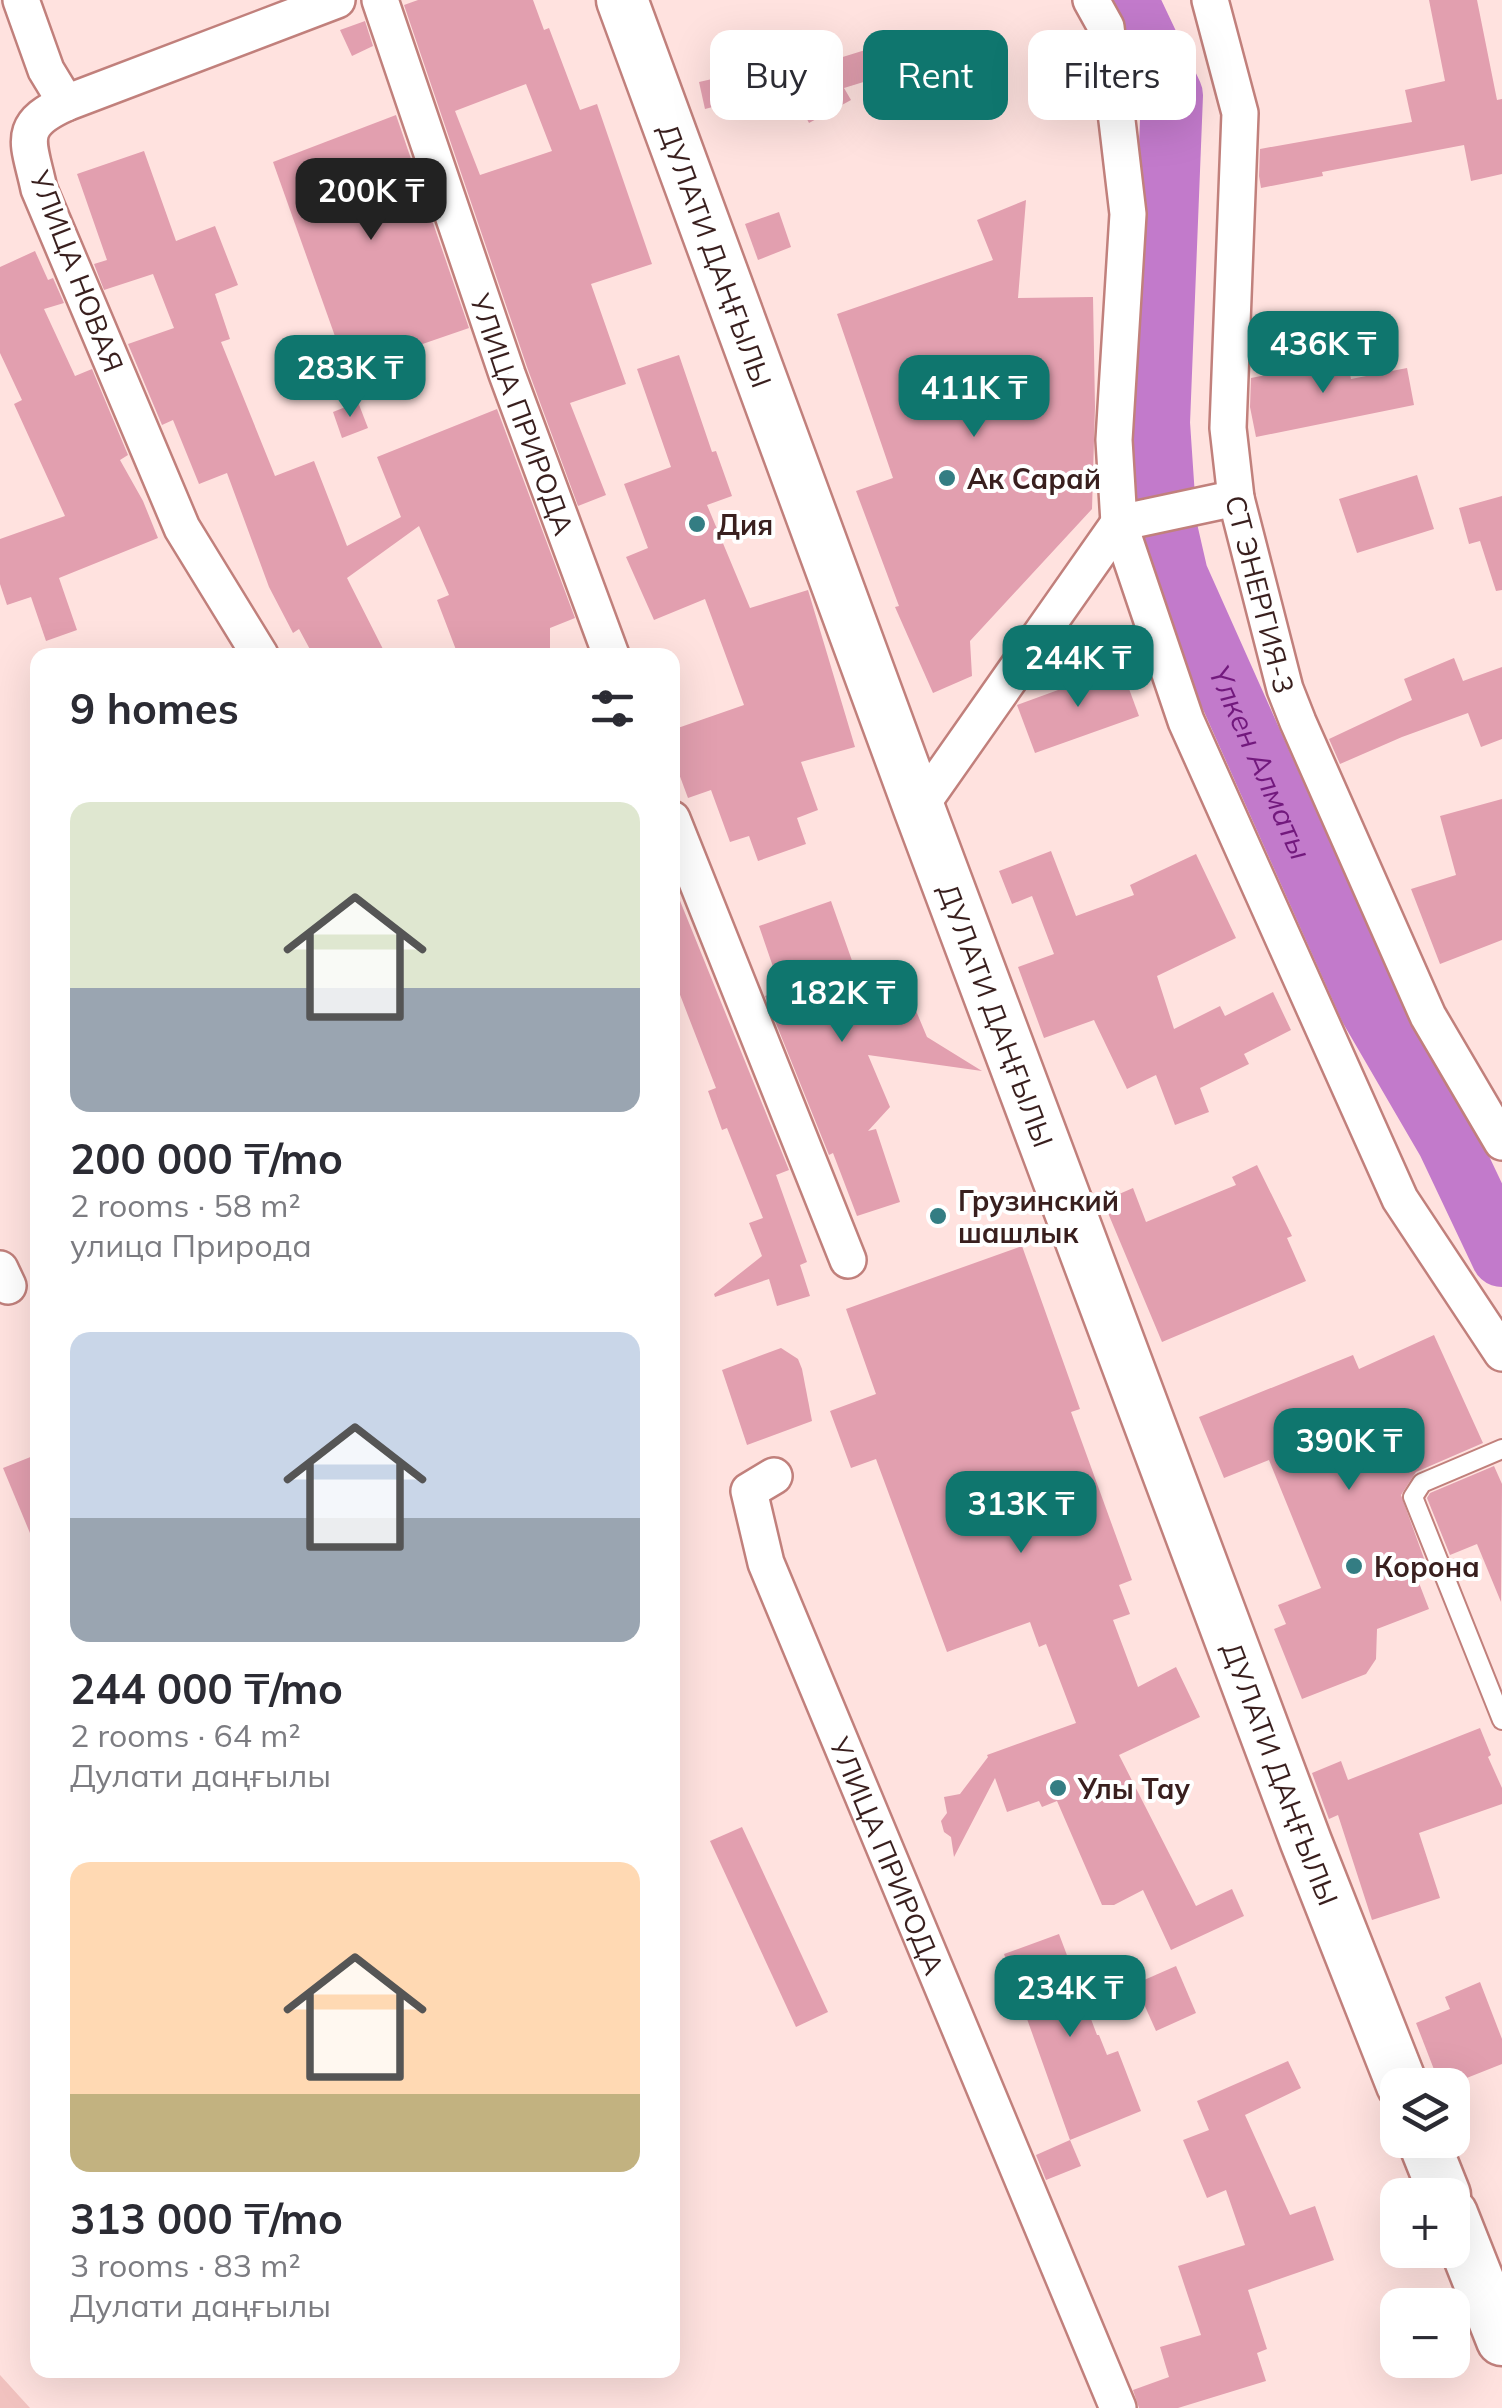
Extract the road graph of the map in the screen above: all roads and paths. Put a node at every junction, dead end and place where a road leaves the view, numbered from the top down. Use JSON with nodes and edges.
{"nodes":[{"id":1,"x":21,"y":0,"type":"edge"},
{"id":2,"x":338,"y":0,"type":"edge"},
{"id":3,"x":380,"y":0,"type":"edge"},
{"id":4,"x":622,"y":0,"type":"edge"},
{"id":5,"x":1091,"y":0,"type":"edge"},
{"id":6,"x":1210,"y":0,"type":"edge"},
{"id":7,"x":280,"y":10,"type":"edge"},
{"id":8,"x":66,"y":103,"type":"junction"},
{"id":9,"x":1224,"y":501,"type":"junction"},
{"id":10,"x":1133,"y":520,"type":"junction"},
{"id":11,"x":256,"y":648,"type":"edge"},
{"id":12,"x":608,"y":648,"type":"edge"},
{"id":13,"x":919,"y":808,"type":"junction"},
{"id":14,"x":680,"y":839,"type":"edge"},
{"id":15,"x":1502,"y":1142,"type":"edge"},
{"id":16,"x":848,"y":1260,"type":"dead end"},
{"id":17,"x":1502,"y":1354,"type":"edge"},
{"id":18,"x":1502,"y":1449,"type":"edge"},
{"id":19,"x":774,"y":1476,"type":"dead end"},
{"id":20,"x":1502,"y":1720,"type":"edge"},
{"id":21,"x":1395,"y":2068,"type":"edge"},
{"id":22,"x":1470,"y":2259,"type":"edge"},
{"id":23,"x":1502,"y":2340,"type":"edge"},
{"id":24,"x":1118,"y":2408,"type":"edge"}],
"edges":[{"from":1,"to":8,"type":"street"},
{"from":2,"to":7,"type":"street","name":"УЛИЦА НОВАЯ"},
{"from":3,"to":12,"type":"street","name":"УЛИЦА ПРИРОДА"},
{"from":4,"to":13,"type":"main road","name":"ДУЛАТИ ДАҢҒЫЛЫ"},
{"from":5,"to":10,"type":"street"},
{"from":6,"to":9,"type":"street","name":"СТ ЭНЕРГИЯ-3"},
{"from":7,"to":8,"type":"street","name":"УЛИЦА НОВАЯ"},
{"from":8,"to":11,"type":"street","name":"УЛИЦА НОВАЯ"},
{"from":9,"to":10,"type":"street"},
{"from":9,"to":15,"type":"street","name":"СТ ЭНЕРГИЯ-3"},
{"from":10,"to":13,"type":"street"},
{"from":10,"to":17,"type":"street"},
{"from":13,"to":21,"type":"main road","name":"ДУЛАТИ ДАҢҒЫЛЫ"},
{"from":14,"to":16,"type":"street"},
{"from":18,"to":20,"type":"lane"},
{"from":19,"to":24,"type":"street","name":"УЛИЦА ПРИРОДА"},
{"from":22,"to":23,"type":"main road"}]}
